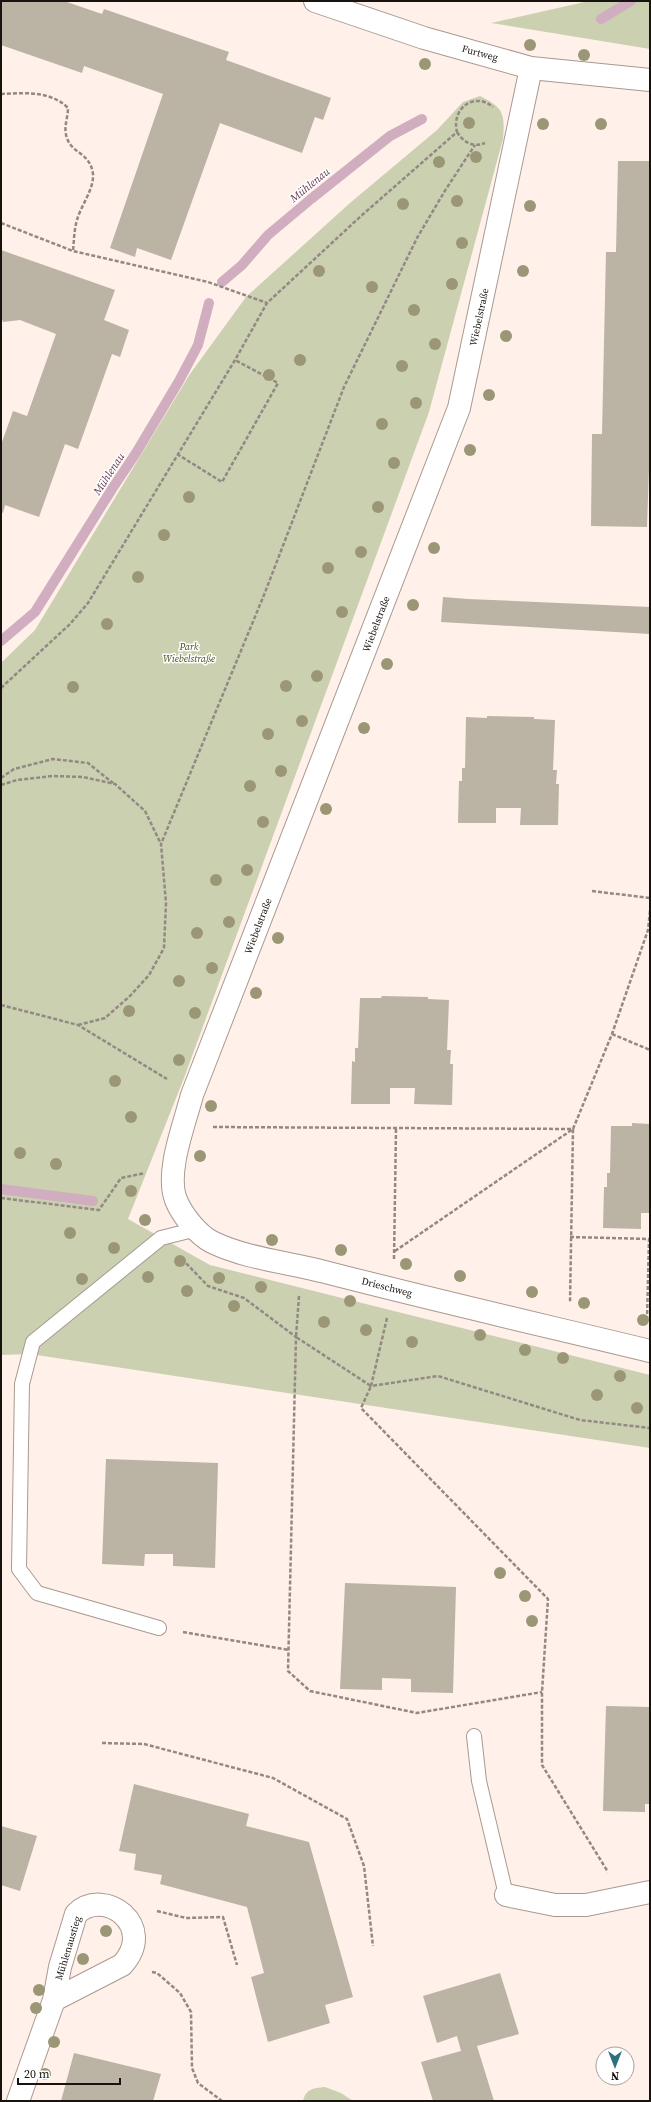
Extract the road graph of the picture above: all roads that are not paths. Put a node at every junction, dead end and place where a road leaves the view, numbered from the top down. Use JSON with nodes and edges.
{"nodes":[{"id":1,"x":315,"y":1,"type":"edge"},
{"id":2,"x":531,"y":68,"type":"junction"},
{"id":3,"x":650,"y":80,"type":"edge"},
{"id":4,"x":174,"y":1166,"type":"joint"},
{"id":5,"x":196,"y":1229,"type":"junction"},
{"id":6,"x":648,"y":1351,"type":"edge"},
{"id":7,"x":159,"y":1628,"type":"road end"},
{"id":8,"x":474,"y":1736,"type":"dead end"},
{"id":9,"x":650,"y":1892,"type":"edge"},
{"id":10,"x":506,"y":1895,"type":"joint"},
{"id":11,"x":54,"y":2000,"type":"junction"},
{"id":12,"x":18,"y":2101,"type":"edge"}],
"edges":[{"from":1,"to":2,"type":"street","name":"Furtweg"},
{"from":2,"to":3,"type":"street","name":"Furtweg"},
{"from":2,"to":4,"type":"street","name":"Wiebelstraße"},
{"from":4,"to":5,"type":"street","name":"Drieschweg"},
{"from":5,"to":6,"type":"street","name":"Drieschweg"},
{"from":5,"to":7,"type":"lane"},
{"from":8,"to":10,"type":"lane"},
{"from":9,"to":10,"type":"street"},
{"from":11,"to":11,"type":"street","name":"Mühlenaustieg"},
{"from":11,"to":12,"type":"street","name":"Mühlenaustieg"}]}
